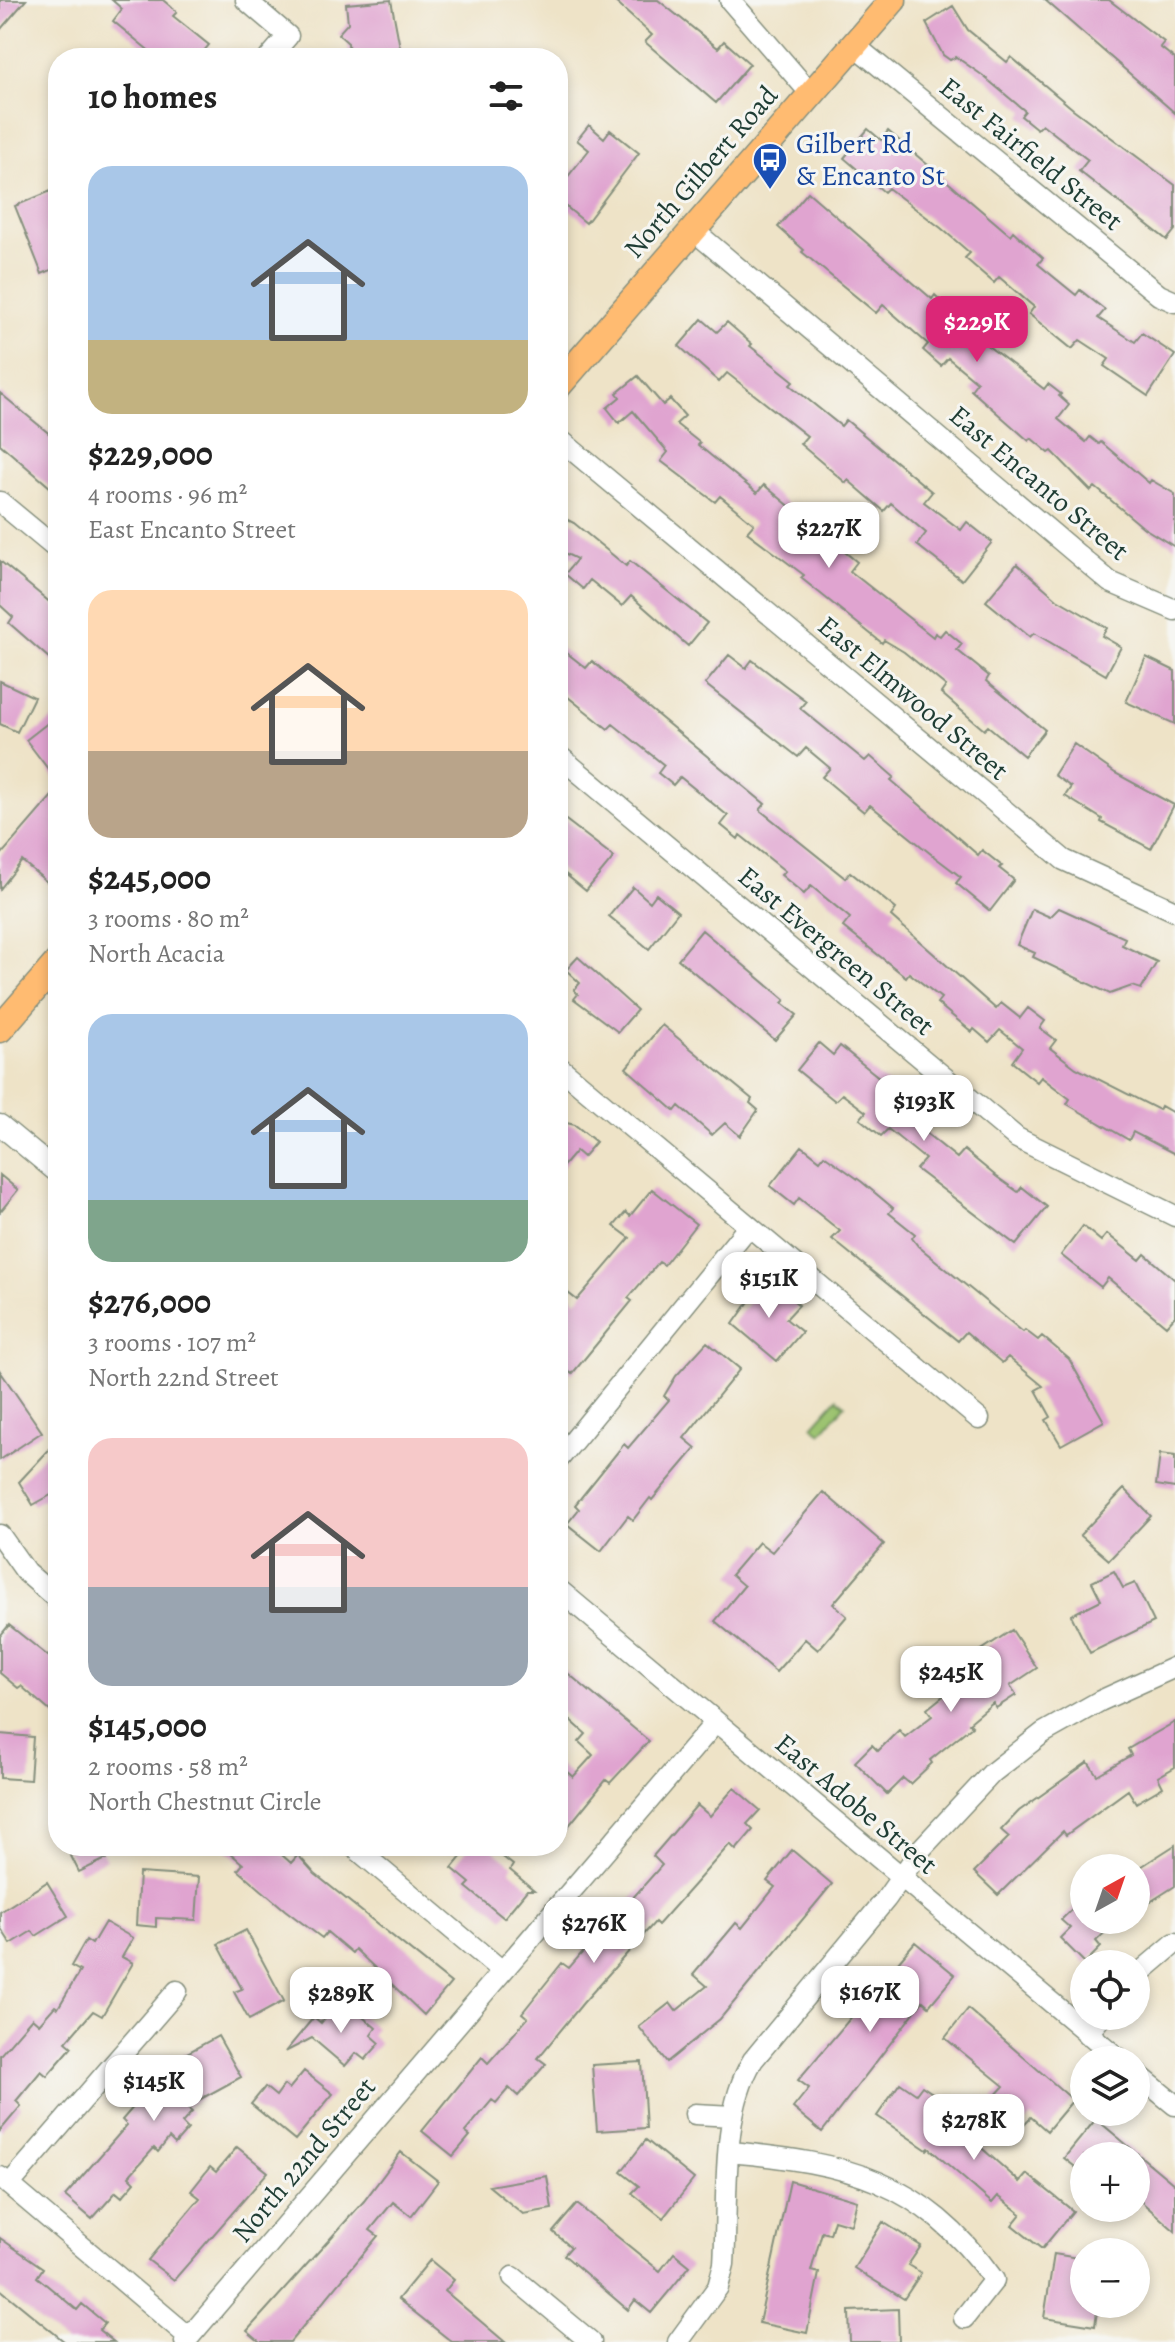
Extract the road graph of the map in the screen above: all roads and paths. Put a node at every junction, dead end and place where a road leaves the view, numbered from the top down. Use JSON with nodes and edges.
{"nodes":[{"id":1,"x":246,"y":0,"type":"edge"},
{"id":2,"x":730,"y":0,"type":"edge"},
{"id":3,"x":893,"y":0,"type":"edge"},
{"id":4,"x":854,"y":45,"type":"junction"},
{"id":5,"x":278,"y":48,"type":"edge"},
{"id":6,"x":811,"y":94,"type":"junction"},
{"id":7,"x":693,"y":230,"type":"junction"},
{"id":8,"x":1175,"y":302,"type":"edge"},
{"id":9,"x":568,"y":374,"type":"edge"},
{"id":10,"x":568,"y":446,"type":"edge"},
{"id":11,"x":0,"y":502,"type":"edge"},
{"id":12,"x":48,"y":542,"type":"edge"},
{"id":13,"x":1175,"y":610,"type":"edge"},
{"id":14,"x":568,"y":763,"type":"edge"},
{"id":15,"x":1175,"y":911,"type":"edge"},
{"id":16,"x":48,"y":974,"type":"edge"},
{"id":17,"x":0,"y":1029,"type":"edge"},
{"id":18,"x":568,"y":1074,"type":"edge"},
{"id":19,"x":0,"y":1125,"type":"edge"},
{"id":20,"x":48,"y":1165,"type":"edge"},
{"id":21,"x":1175,"y":1216,"type":"edge"},
{"id":22,"x":749,"y":1226,"type":"junction"},
{"id":23,"x":979,"y":1419,"type":"dead end"},
{"id":24,"x":568,"y":1448,"type":"edge"},
{"id":25,"x":0,"y":1535,"type":"edge"},
{"id":26,"x":48,"y":1591,"type":"edge"},
{"id":27,"x":568,"y":1598,"type":"edge"},
{"id":28,"x":1175,"y":1667,"type":"edge"},
{"id":29,"x":715,"y":1723,"type":"junction"},
{"id":30,"x":365,"y":1856,"type":"edge"},
{"id":31,"x":901,"y":1878,"type":"junction"},
{"id":32,"x":1175,"y":1943,"type":"edge"},
{"id":33,"x":1150,"y":1964,"type":"edge"},
{"id":34,"x":502,"y":1971,"type":"junction"},
{"id":35,"x":177,"y":1991,"type":"dead end"},
{"id":36,"x":1090,"y":2030,"type":"edge"},
{"id":37,"x":1087,"y":2034,"type":"junction"},
{"id":38,"x":1102,"y":2046,"type":"edge"},
{"id":39,"x":1150,"y":2084,"type":"edge"},
{"id":40,"x":1175,"y":2105,"type":"edge"},
{"id":41,"x":695,"y":2114,"type":"dead end"},
{"id":42,"x":733,"y":2116,"type":"junction"},
{"id":43,"x":730,"y":2152,"type":"junction"},
{"id":44,"x":4,"y":2181,"type":"edge"},
{"id":45,"x":513,"y":2277,"type":"dead end"},
{"id":46,"x":964,"y":2318,"type":"dead end"},
{"id":47,"x":187,"y":2339,"type":"edge"},
{"id":48,"x":591,"y":2342,"type":"edge"},
{"id":49,"x":678,"y":2342,"type":"edge"}],
"edges":[{"from":1,"to":5,"type":"street"},
{"from":2,"to":6,"type":"street"},
{"from":3,"to":4,"type":"main road","name":"North Gilbert Road"},
{"from":4,"to":6,"type":"main road","name":"North Gilbert Road"},
{"from":4,"to":8,"type":"street","name":"East Fairfield Street"},
{"from":6,"to":7,"type":"main road","name":"North Gilbert Road"},
{"from":7,"to":9,"type":"main road","name":"North Gilbert Road"},
{"from":7,"to":13,"type":"street","name":"East Encanto Street"},
{"from":10,"to":15,"type":"street","name":"East Elmwood Street"},
{"from":11,"to":12,"type":"street"},
{"from":14,"to":21,"type":"street","name":"East Evergreen Street"},
{"from":16,"to":17,"type":"main road"},
{"from":18,"to":22,"type":"street"},
{"from":19,"to":20,"type":"street"},
{"from":22,"to":23,"type":"street"},
{"from":22,"to":24,"type":"street"},
{"from":25,"to":26,"type":"street"},
{"from":27,"to":29,"type":"street","name":"East Adobe Street"},
{"from":28,"to":31,"type":"street"},
{"from":29,"to":31,"type":"street","name":"East Adobe Street"},
{"from":29,"to":34,"type":"street","name":"North 22nd Street"},
{"from":30,"to":34,"type":"street"},
{"from":31,"to":37,"type":"street","name":"East Adobe Street"},
{"from":31,"to":42,"type":"street"},
{"from":32,"to":33,"type":"street"},
{"from":34,"to":47,"type":"street","name":"North 22nd Street"},
{"from":35,"to":44,"type":"street"},
{"from":36,"to":37,"type":"street"},
{"from":37,"to":38,"type":"street","name":"East Adobe Street"},
{"from":39,"to":40,"type":"street"},
{"from":41,"to":42,"type":"street"},
{"from":42,"to":43,"type":"street"},
{"from":43,"to":46,"type":"street"},
{"from":43,"to":49,"type":"street"},
{"from":44,"to":47,"type":"street"},
{"from":45,"to":48,"type":"street"}]}
